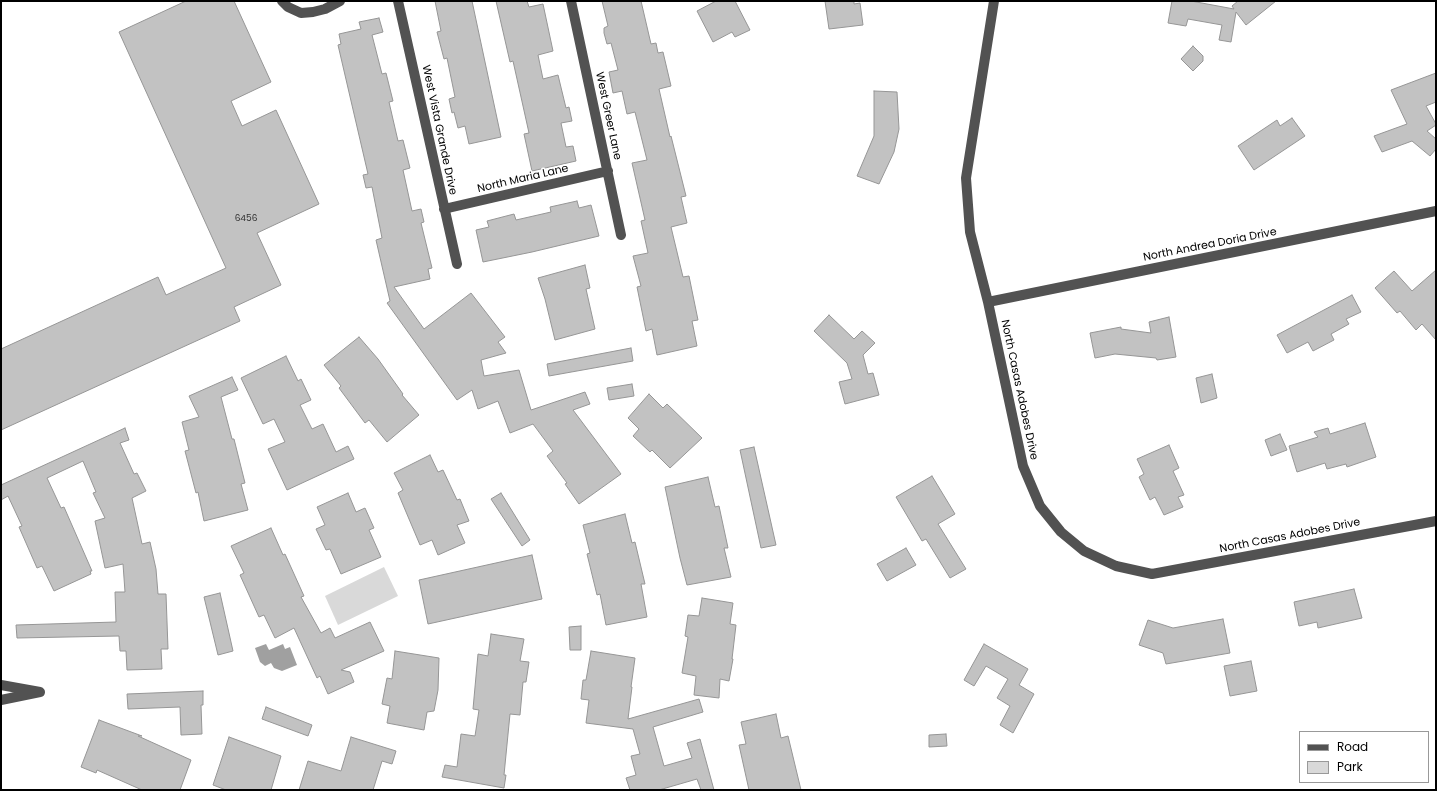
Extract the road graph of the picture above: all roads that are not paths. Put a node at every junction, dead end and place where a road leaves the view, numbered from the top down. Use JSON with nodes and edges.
{"nodes":[{"id":1,"x":282,"y":1,"type":"edge"},
{"id":2,"x":340,"y":1,"type":"edge"},
{"id":3,"x":398,"y":1,"type":"edge"},
{"id":4,"x":571,"y":1,"type":"edge"},
{"id":5,"x":994,"y":1,"type":"edge"},
{"id":6,"x":608,"y":171,"type":"junction"},
{"id":7,"x":444,"y":209,"type":"junction"},
{"id":8,"x":1436,"y":212,"type":"edge"},
{"id":9,"x":621,"y":235,"type":"dead end"},
{"id":10,"x":457,"y":264,"type":"dead end"},
{"id":11,"x":988,"y":302,"type":"junction"},
{"id":12,"x":1436,"y":521,"type":"edge"},
{"id":13,"x":1,"y":685,"type":"edge"},
{"id":14,"x":1,"y":700,"type":"edge"}],
"edges":[{"from":1,"to":2,"type":"street"},
{"from":3,"to":7,"type":"street","name":"West Vista Grande Drive"},
{"from":4,"to":6,"type":"street","name":"West Greer Lane"},
{"from":5,"to":11,"type":"street","name":"North Casas Adobes Drive"},
{"from":6,"to":7,"type":"street","name":"North Maria Lane"},
{"from":6,"to":9,"type":"street","name":"West Greer Lane"},
{"from":7,"to":10,"type":"street","name":"West Vista Grande Drive"},
{"from":8,"to":11,"type":"street","name":"North Andrea Doria Drive"},
{"from":11,"to":12,"type":"street","name":"North Casas Adobes Drive"},
{"from":13,"to":14,"type":"street"}]}
